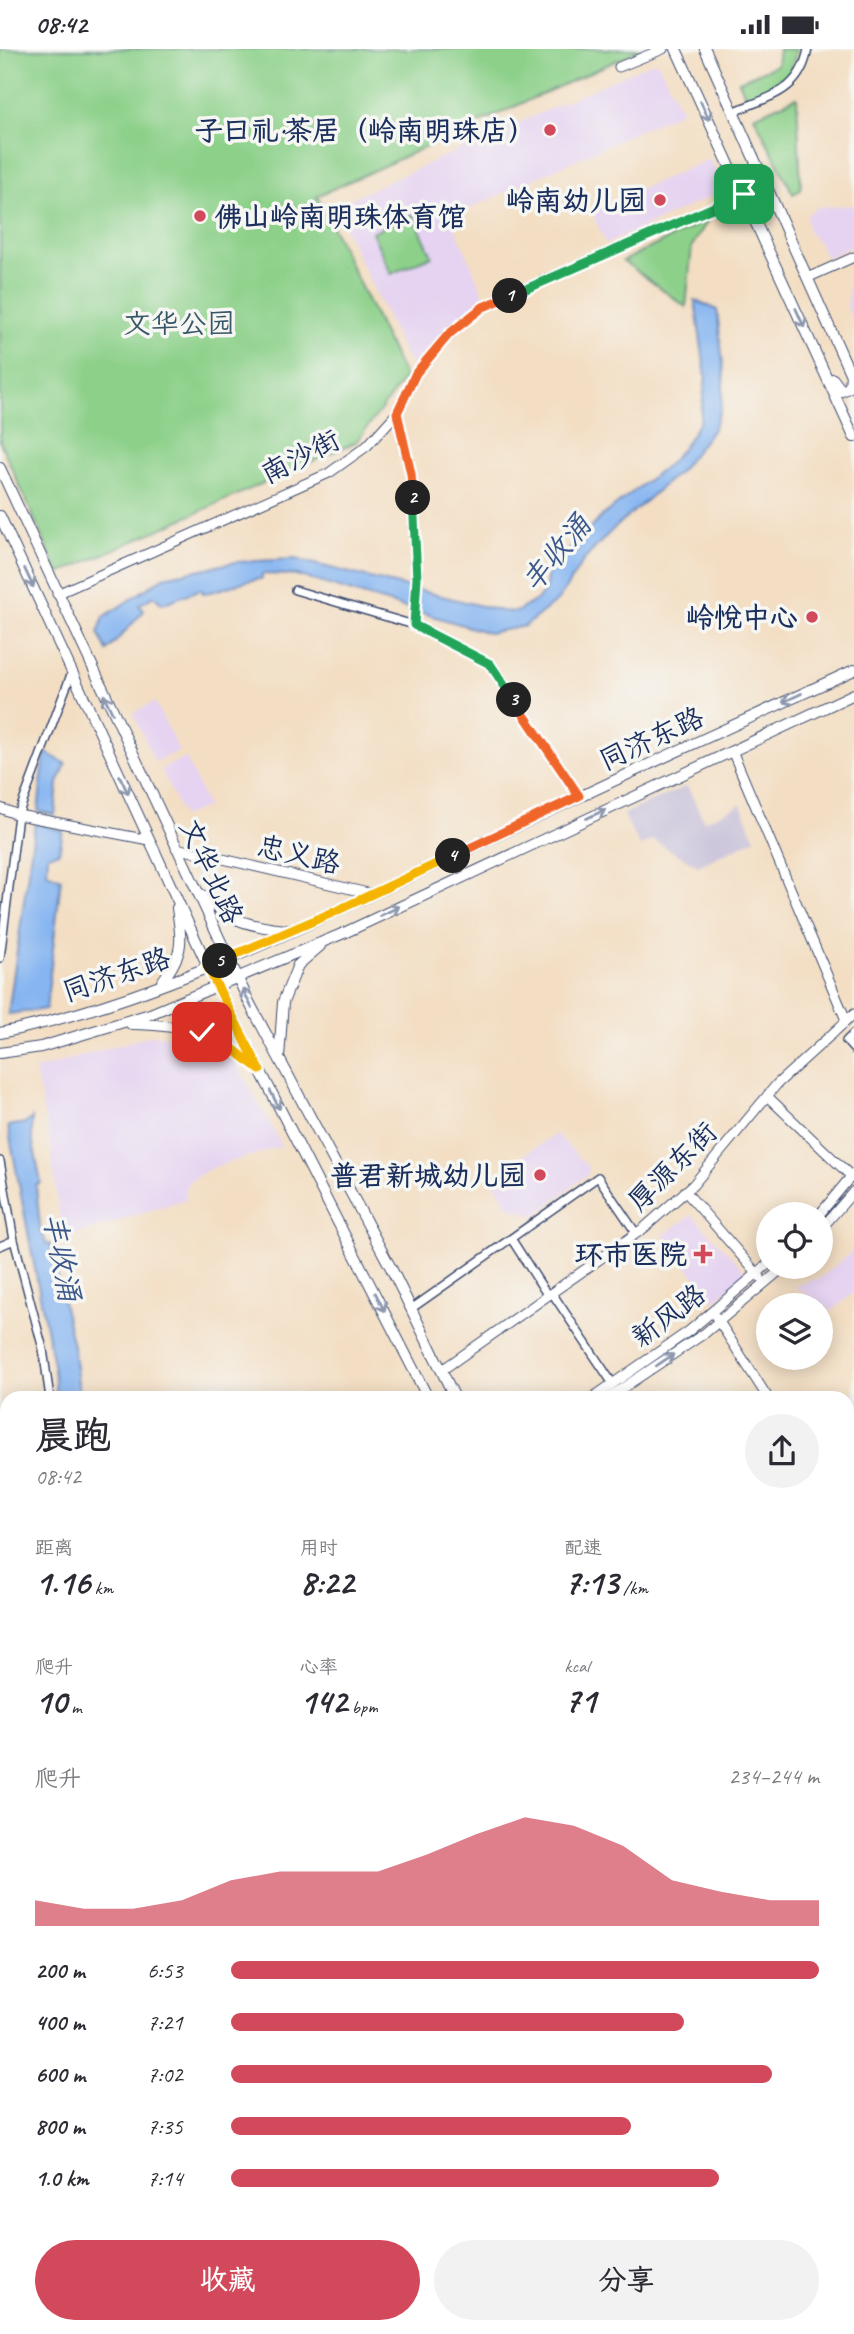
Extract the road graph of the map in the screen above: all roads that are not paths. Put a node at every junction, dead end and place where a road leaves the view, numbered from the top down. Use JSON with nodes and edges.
{"nodes":[{"id":1,"x":663,"y":49,"type":"edge"},
{"id":2,"x":677,"y":49,"type":"edge"},
{"id":3,"x":705,"y":49,"type":"edge"},
{"id":4,"x":808,"y":49,"type":"edge"},
{"id":5,"x":619,"y":67,"type":"dead end"},
{"id":6,"x":733,"y":112,"type":"junction"},
{"id":7,"x":744,"y":194,"type":"junction"},
{"id":8,"x":854,"y":257,"type":"edge"},
{"id":9,"x":807,"y":278,"type":"junction"},
{"id":10,"x":813,"y":346,"type":"junction"},
{"id":11,"x":852,"y":378,"type":"edge"},
{"id":12,"x":397,"y":413,"type":"junction"},
{"id":13,"x":854,"y":437,"type":"edge"},
{"id":14,"x":0,"y":468,"type":"edge"},
{"id":15,"x":0,"y":516,"type":"edge"},
{"id":16,"x":295,"y":590,"type":"dead end"},
{"id":17,"x":57,"y":594,"type":"junction"},
{"id":18,"x":414,"y":625,"type":"junction"},
{"id":19,"x":854,"y":670,"type":"edge"},
{"id":20,"x":72,"y":672,"type":"junction"},
{"id":21,"x":852,"y":695,"type":"edge"},
{"id":22,"x":733,"y":753,"type":"junction"},
{"id":23,"x":579,"y":796,"type":"junction"},
{"id":24,"x":0,"y":808,"type":"edge"},
{"id":25,"x":22,"y":816,"type":"junction"},
{"id":26,"x":149,"y":840,"type":"junction"},
{"id":27,"x":176,"y":848,"type":"junction"},
{"id":28,"x":195,"y":888,"type":"junction"},
{"id":29,"x":372,"y":894,"type":"junction"},
{"id":30,"x":176,"y":897,"type":"junction"},
{"id":31,"x":291,"y":931,"type":"junction"},
{"id":32,"x":328,"y":939,"type":"junction"},
{"id":33,"x":0,"y":958,"type":"edge"},
{"id":34,"x":227,"y":958,"type":"junction"},
{"id":35,"x":207,"y":966,"type":"junction"},
{"id":36,"x":237,"y":978,"type":"junction"},
{"id":37,"x":162,"y":983,"type":"junction"},
{"id":38,"x":217,"y":986,"type":"junction"},
{"id":39,"x":850,"y":1017,"type":"edge"},
{"id":40,"x":120,"y":1023,"type":"junction"},
{"id":41,"x":0,"y":1033,"type":"edge"},
{"id":42,"x":854,"y":1033,"type":"edge"},
{"id":43,"x":854,"y":1050,"type":"edge"},
{"id":44,"x":0,"y":1053,"type":"edge"},
{"id":45,"x":279,"y":1059,"type":"junction"},
{"id":46,"x":260,"y":1070,"type":"junction"},
{"id":47,"x":767,"y":1096,"type":"junction"},
{"id":48,"x":0,"y":1161,"type":"edge"},
{"id":49,"x":853,"y":1176,"type":"edge"},
{"id":50,"x":685,"y":1191,"type":"junction"},
{"id":51,"x":854,"y":1191,"type":"edge"},
{"id":52,"x":830,"y":1202,"type":"edge"},
{"id":53,"x":833,"y":1215,"type":"edge"},
{"id":54,"x":636,"y":1233,"type":"junction"},
{"id":55,"x":14,"y":1240,"type":"junction"},
{"id":56,"x":512,"y":1240,"type":"junction"},
{"id":57,"x":0,"y":1246,"type":"edge"},
{"id":58,"x":756,"y":1272,"type":"edge"},
{"id":59,"x":756,"y":1276,"type":"edge"},
{"id":60,"x":762,"y":1279,"type":"edge"},
{"id":61,"x":769,"y":1279,"type":"edge"},
{"id":62,"x":765,"y":1282,"type":"junction"},
{"id":63,"x":550,"y":1295,"type":"junction"},
{"id":64,"x":411,"y":1309,"type":"junction"},
{"id":65,"x":714,"y":1311,"type":"junction"},
{"id":66,"x":718,"y":1322,"type":"junction"},
{"id":67,"x":442,"y":1370,"type":"junction"},
{"id":68,"x":613,"y":1384,"type":"junction"},
{"id":69,"x":49,"y":1391,"type":"edge"},
{"id":70,"x":424,"y":1391,"type":"edge"},
{"id":71,"x":452,"y":1391,"type":"edge"},
{"id":72,"x":602,"y":1391,"type":"edge"},
{"id":73,"x":618,"y":1391,"type":"edge"},
{"id":74,"x":763,"y":1391,"type":"edge"}],
"edges":[{"from":1,"to":5,"type":"street"},
{"from":2,"to":7,"type":"main road","one_way":true},
{"from":3,"to":6,"type":"main road"},
{"from":4,"to":6,"type":"street"},
{"from":6,"to":9,"type":"main road"},
{"from":7,"to":10,"type":"main road","one_way":true},
{"from":7,"to":12,"type":"street","name":"南沙街"},
{"from":8,"to":9,"type":"street"},
{"from":9,"to":11,"type":"main road"},
{"from":10,"to":11,"type":"main road"},
{"from":10,"to":13,"type":"main road"},
{"from":12,"to":17,"type":"street","name":"南沙街"},
{"from":12,"to":18,"type":"street"},
{"from":14,"to":17,"type":"main road","name":"文华北路"},
{"from":15,"to":20,"type":"main road","name":"文华北路","one_way":true},
{"from":16,"to":18,"type":"street"},
{"from":27,"to":17,"type":"main road","name":"文华北路","one_way":true},
{"from":18,"to":23,"type":"street"},
{"from":19,"to":23,"type":"main road","name":"同济东路","one_way":true},
{"from":20,"to":25,"type":"street"},
{"from":20,"to":26,"type":"main road","name":"文华北路","one_way":true},
{"from":21,"to":22,"type":"main road","name":"同济东路"},
{"from":32,"to":22,"type":"main road","name":"同济东路","one_way":true},
{"from":22,"to":39,"type":"street"},
{"from":23,"to":29,"type":"main road","name":"同济东路"},
{"from":24,"to":25,"type":"street"},
{"from":25,"to":26,"type":"street"},
{"from":25,"to":33,"type":"street"},
{"from":26,"to":30,"type":"main road","name":"文华北路"},
{"from":27,"to":28,"type":"main road","name":"文华北路"},
{"from":27,"to":29,"type":"street","name":"忠义路"},
{"from":28,"to":31,"type":"main road"},
{"from":28,"to":34,"type":"main road","name":"文华北路"},
{"from":29,"to":31,"type":"main road","name":"同济东路"},
{"from":30,"to":35,"type":"main road","name":"文华北路"},
{"from":30,"to":37,"type":"main road"},
{"from":31,"to":34,"type":"main road","name":"同济东路"},
{"from":32,"to":36,"type":"main road","name":"同济东路"},
{"from":32,"to":45,"type":"main road"},
{"from":34,"to":35,"type":"main road","name":"同济东路"},
{"from":34,"to":36,"type":"main road","name":"文华北路"},
{"from":35,"to":37,"type":"main road","name":"同济东路"},
{"from":35,"to":38,"type":"main road","name":"文华北路"},
{"from":36,"to":38,"type":"main road","name":"同济东路"},
{"from":45,"to":36,"type":"main road","name":"文华北路","one_way":true},
{"from":37,"to":41,"type":"main road","name":"同济东路"},
{"from":38,"to":40,"type":"main road","name":"同济东路"},
{"from":38,"to":46,"type":"main road","name":"文华北路"},
{"from":39,"to":47,"type":"street","name":"厚源东街"},
{"from":40,"to":44,"type":"main road","name":"同济东路"},
{"from":40,"to":46,"type":"main road"},
{"from":42,"to":43,"type":"street"},
{"from":45,"to":64,"type":"main road","name":"文华北路"},
{"from":46,"to":70,"type":"main road","name":"文华北路","one_way":true},
{"from":47,"to":49,"type":"street"},
{"from":47,"to":50,"type":"street","name":"厚源东街"},
{"from":48,"to":55,"type":"street"},
{"from":49,"to":52,"type":"street"},
{"from":50,"to":54,"type":"street","name":"厚源东街"},
{"from":50,"to":58,"type":"street"},
{"from":51,"to":53,"type":"street"},
{"from":54,"to":56,"type":"street"},
{"from":54,"to":63,"type":"street","name":"厚源东街"},
{"from":55,"to":57,"type":"street"},
{"from":55,"to":69,"type":"street"},
{"from":56,"to":63,"type":"street"},
{"from":56,"to":64,"type":"street"},
{"from":59,"to":65,"type":"street","name":"新风路"},
{"from":60,"to":62,"type":"street"},
{"from":61,"to":62,"type":"street","name":"新风路"},
{"from":62,"to":66,"type":"street","name":"新风路"},
{"from":63,"to":67,"type":"street","name":"厚源东街"},
{"from":63,"to":68,"type":"street"},
{"from":64,"to":67,"type":"main road","name":"文华北路"},
{"from":65,"to":66,"type":"street"},
{"from":65,"to":68,"type":"street","name":"新风路"},
{"from":73,"to":66,"type":"street","name":"新风路","one_way":true},
{"from":66,"to":74,"type":"street"},
{"from":67,"to":71,"type":"main road","name":"文华北路"},
{"from":68,"to":72,"type":"street","name":"新风路"}]}
